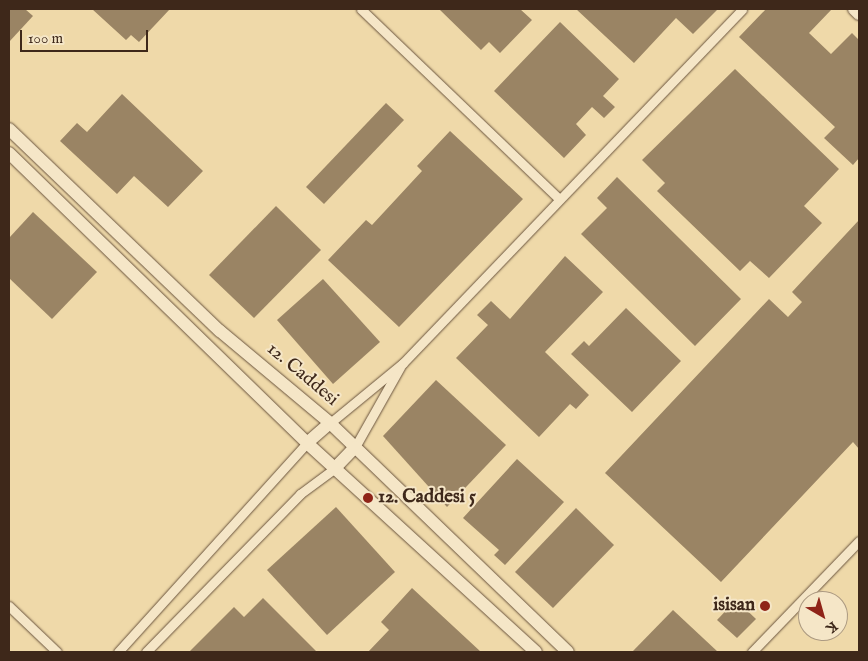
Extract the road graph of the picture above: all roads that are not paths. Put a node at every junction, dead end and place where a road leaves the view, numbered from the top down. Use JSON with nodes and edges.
{"nodes":[{"id":1,"x":361,"y":9,"type":"edge"},
{"id":2,"x":742,"y":9,"type":"edge"},
{"id":3,"x":854,"y":9,"type":"edge"},
{"id":4,"x":859,"y":14,"type":"edge"},
{"id":5,"x":9,"y":129,"type":"edge"},
{"id":6,"x":9,"y":153,"type":"edge"},
{"id":7,"x":558,"y":198,"type":"junction"},
{"id":8,"x":403,"y":363,"type":"junction"},
{"id":9,"x":330,"y":423,"type":"junction"},
{"id":10,"x":307,"y":443,"type":"junction"},
{"id":11,"x":355,"y":447,"type":"junction"},
{"id":12,"x":335,"y":468,"type":"junction"},
{"id":13,"x":859,"y":541,"type":"edge"},
{"id":14,"x":9,"y":606,"type":"edge"},
{"id":15,"x":529,"y":650,"type":"edge"},
{"id":16,"x":57,"y":652,"type":"edge"},
{"id":17,"x":118,"y":652,"type":"edge"},
{"id":18,"x":146,"y":652,"type":"edge"},
{"id":19,"x":568,"y":652,"type":"edge"},
{"id":20,"x":752,"y":652,"type":"edge"}],
"edges":[{"from":1,"to":7,"type":"street"},
{"from":2,"to":7,"type":"street"},
{"from":3,"to":4,"type":"street"},
{"from":5,"to":9,"type":"street","name":"12. Caddesi"},
{"from":6,"to":10,"type":"street"},
{"from":7,"to":8,"type":"street"},
{"from":8,"to":9,"type":"street"},
{"from":8,"to":11,"type":"street"},
{"from":9,"to":10,"type":"street"},
{"from":9,"to":11,"type":"street","name":"12. Caddesi"},
{"from":10,"to":12,"type":"street"},
{"from":10,"to":17,"type":"street"},
{"from":11,"to":12,"type":"street"},
{"from":11,"to":19,"type":"street","name":"12. Caddesi"},
{"from":12,"to":15,"type":"street"},
{"from":12,"to":18,"type":"street"},
{"from":13,"to":20,"type":"street"},
{"from":14,"to":16,"type":"street"}]}
